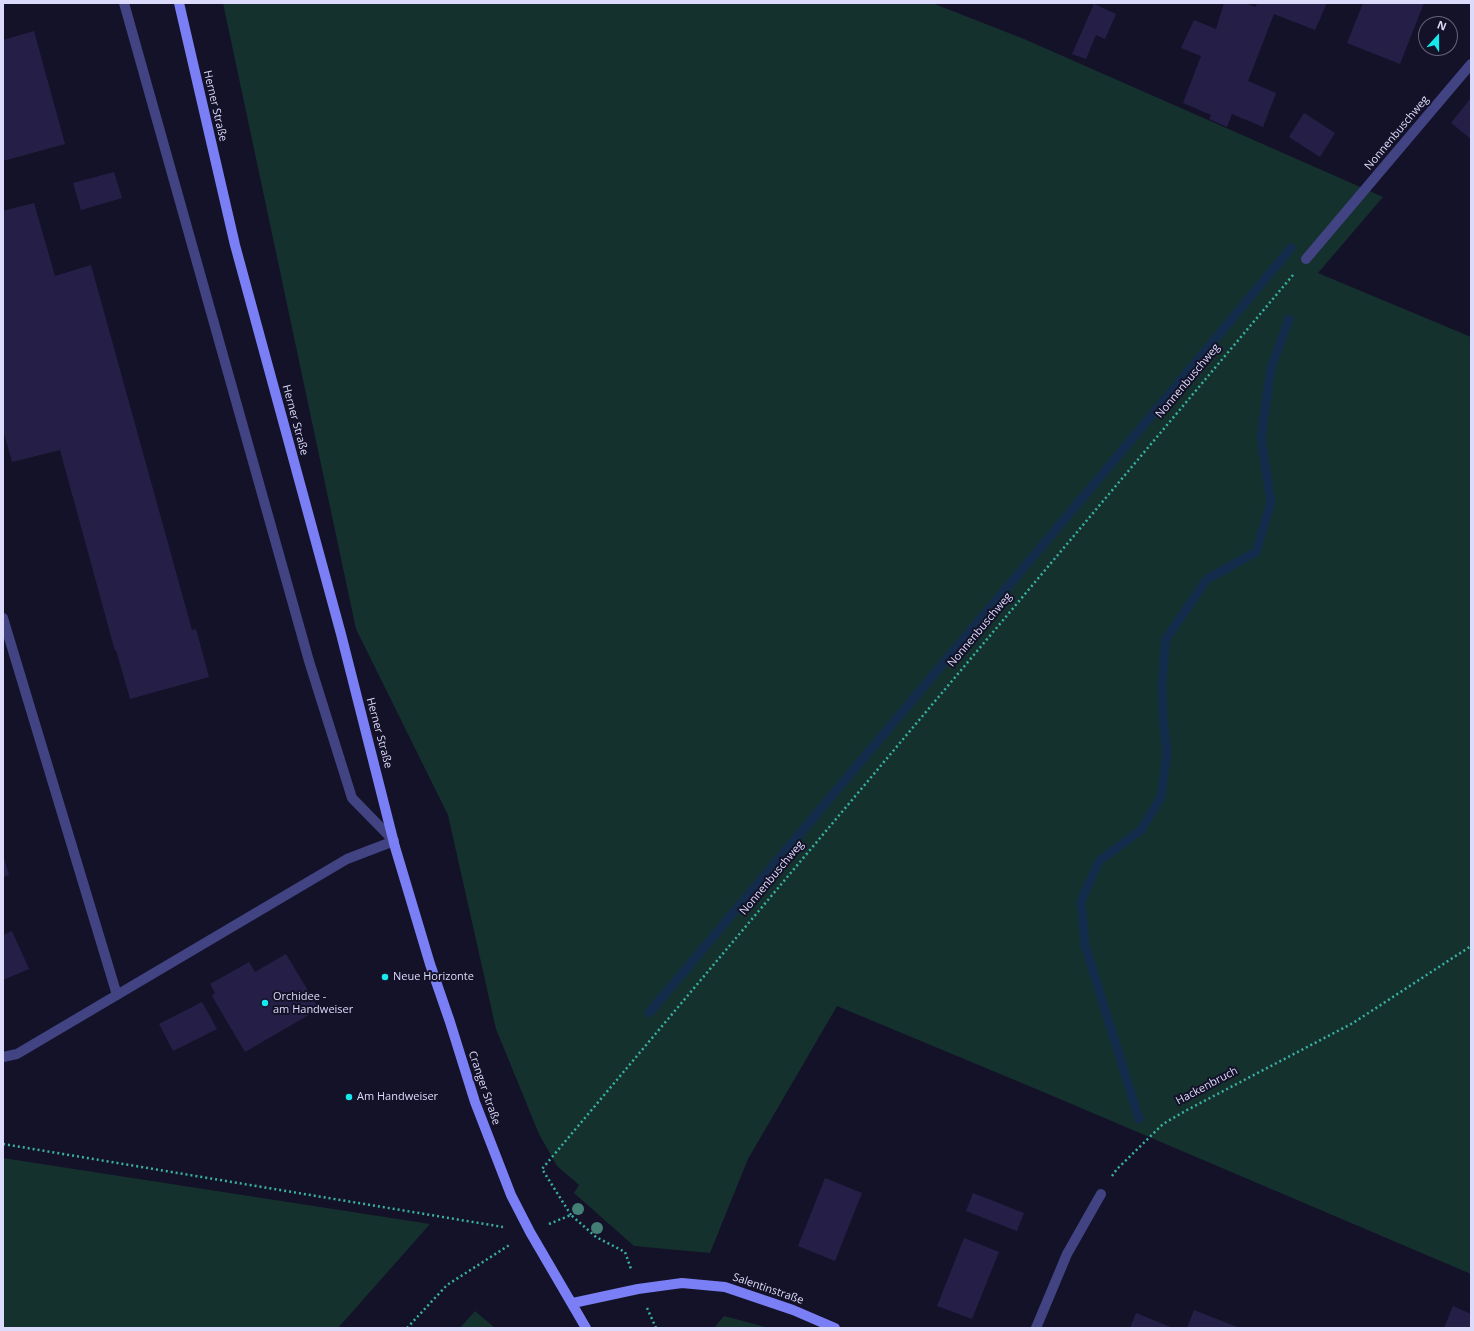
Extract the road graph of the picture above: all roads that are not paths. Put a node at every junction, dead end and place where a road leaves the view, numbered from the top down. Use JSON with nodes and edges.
{"nodes":[{"id":1,"x":124,"y":3,"type":"edge"},
{"id":2,"x":179,"y":3,"type":"edge"},
{"id":3,"x":1471,"y":64,"type":"edge"},
{"id":4,"x":1306,"y":259,"type":"road end"},
{"id":5,"x":3,"y":618,"type":"edge"},
{"id":6,"x":394,"y":841,"type":"junction"},
{"id":7,"x":117,"y":995,"type":"junction"},
{"id":8,"x":3,"y":1057,"type":"edge"},
{"id":9,"x":1101,"y":1194,"type":"road end"},
{"id":10,"x":573,"y":1303,"type":"junction"},
{"id":11,"x":586,"y":1328,"type":"edge"},
{"id":12,"x":835,"y":1328,"type":"edge"},
{"id":13,"x":1036,"y":1328,"type":"edge"}],
"edges":[{"from":1,"to":6,"type":"street"},
{"from":2,"to":6,"type":"main road","name":"Herner Straße"},
{"from":3,"to":4,"type":"street","name":"Nonnenbuschweg"},
{"from":5,"to":7,"type":"street"},
{"from":6,"to":7,"type":"street"},
{"from":6,"to":10,"type":"main road","name":"Cranger Straße"},
{"from":7,"to":8,"type":"street"},
{"from":9,"to":13,"type":"street"},
{"from":10,"to":11,"type":"main road","name":"Cranger Straße"},
{"from":10,"to":12,"type":"main road","name":"Salentinstraße"}]}
